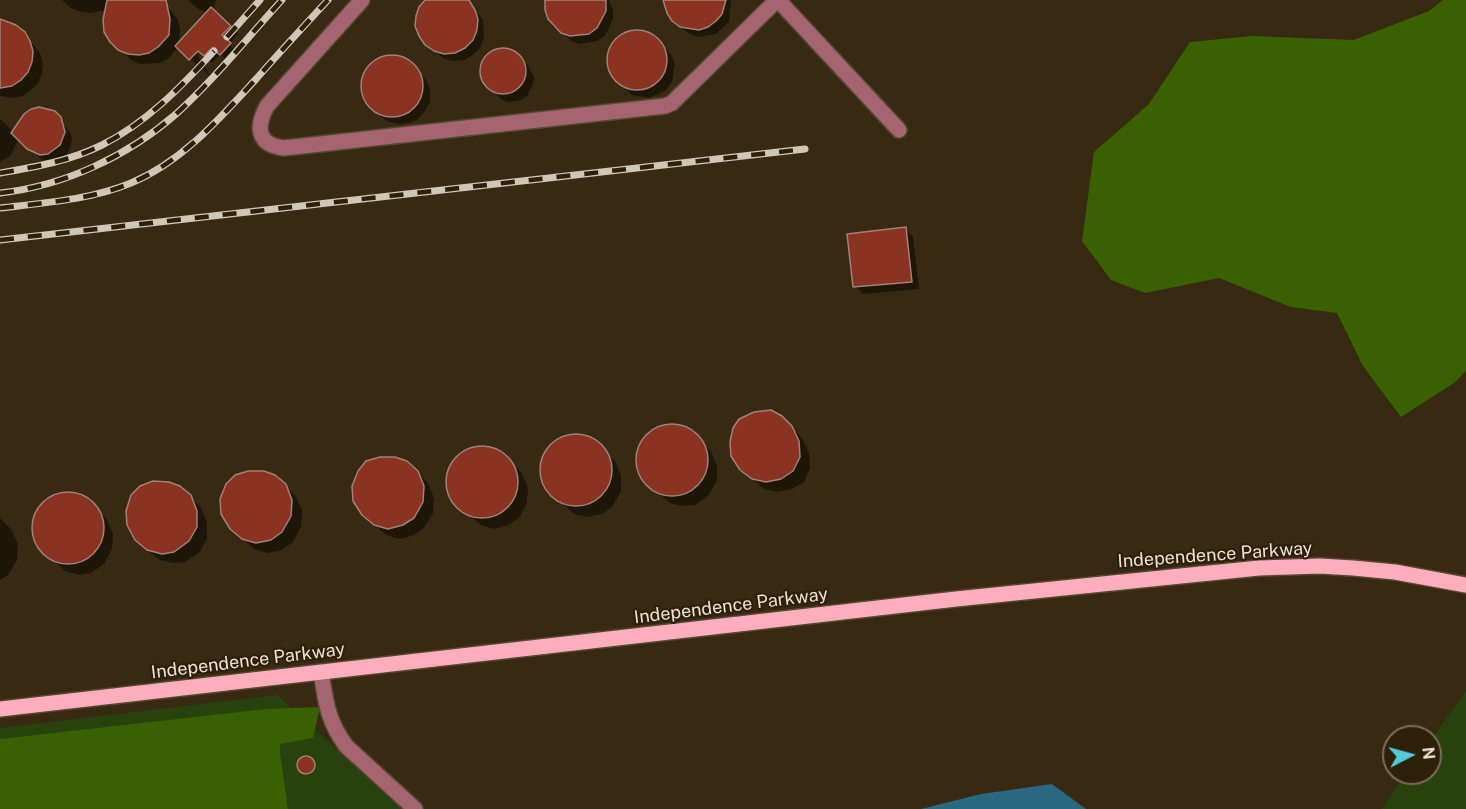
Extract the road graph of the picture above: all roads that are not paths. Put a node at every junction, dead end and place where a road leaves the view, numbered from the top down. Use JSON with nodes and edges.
{"nodes":[{"id":1,"x":362,"y":0,"type":"edge"},
{"id":2,"x":778,"y":0,"type":"edge"},
{"id":3,"x":899,"y":130,"type":"dead end"},
{"id":4,"x":1466,"y":585,"type":"edge"},
{"id":5,"x":321,"y":672,"type":"junction"},
{"id":6,"x":0,"y":709,"type":"edge"},
{"id":7,"x":415,"y":809,"type":"edge"}],
"edges":[{"from":1,"to":2,"type":"street"},
{"from":2,"to":3,"type":"street"},
{"from":4,"to":5,"type":"main road","name":"Independence Parkway"},
{"from":5,"to":6,"type":"main road","name":"Independence Parkway"},
{"from":5,"to":7,"type":"street"}]}
